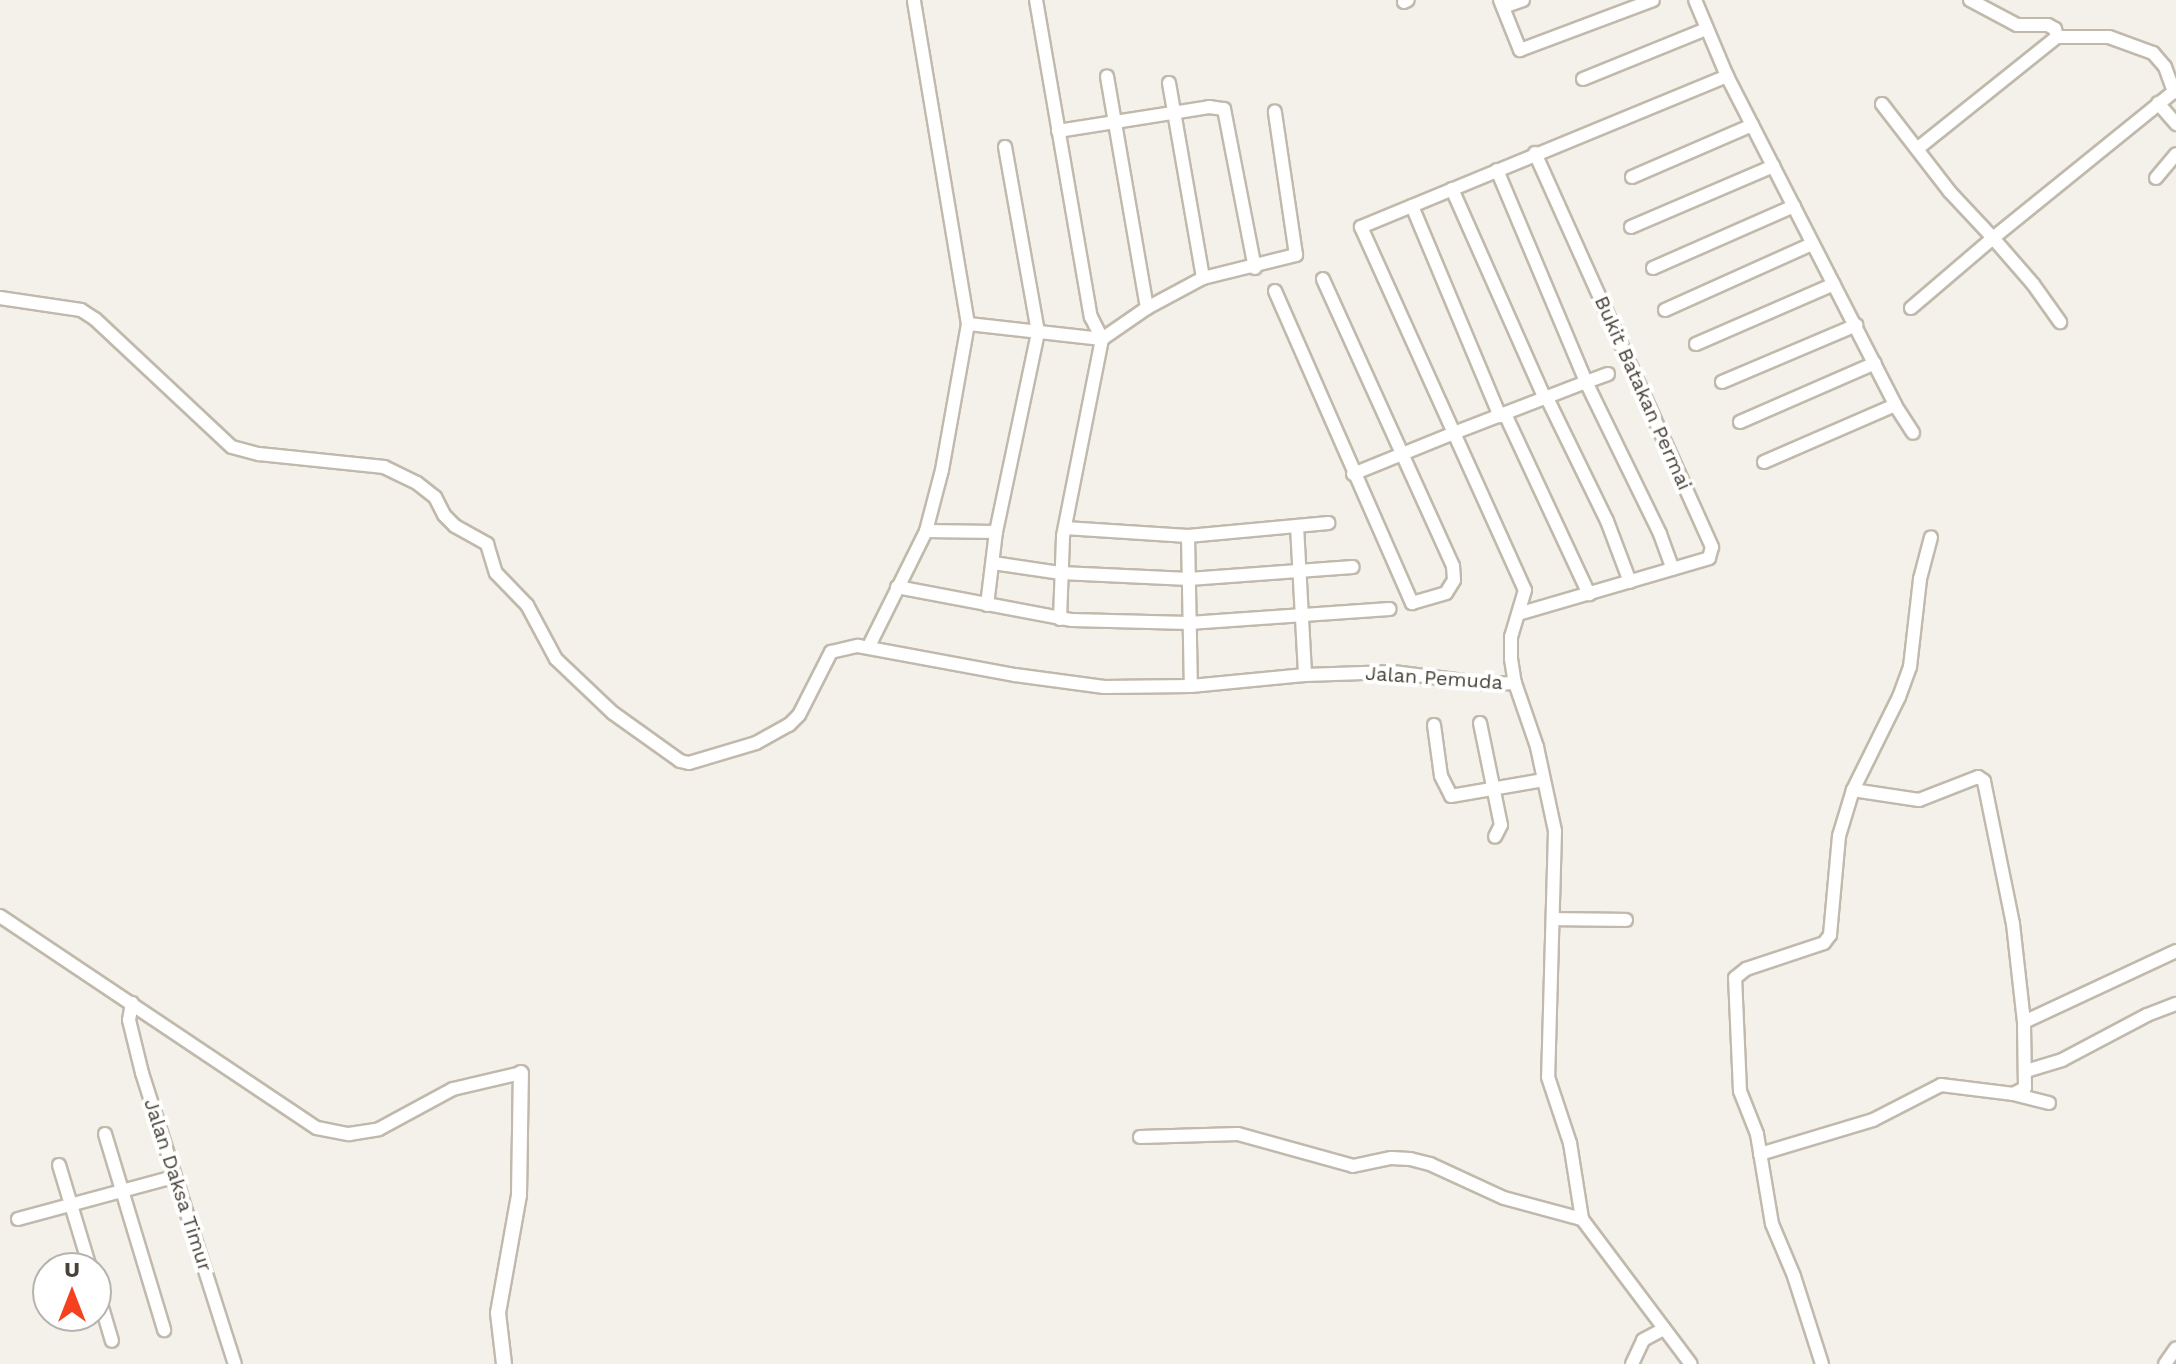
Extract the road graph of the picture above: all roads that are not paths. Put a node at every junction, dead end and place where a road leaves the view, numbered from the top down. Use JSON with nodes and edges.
{"nodes":[{"id":1,"x":914,"y":0,"type":"edge"},
{"id":2,"x":1036,"y":0,"type":"edge"},
{"id":3,"x":1523,"y":0,"type":"edge"},
{"id":4,"x":1653,"y":0,"type":"edge"},
{"id":5,"x":1695,"y":0,"type":"edge"},
{"id":6,"x":1970,"y":0,"type":"edge"},
{"id":7,"x":1502,"y":4,"type":"edge"},
{"id":8,"x":1706,"y":29,"type":"junction"},
{"id":9,"x":2057,"y":37,"type":"junction"},
{"id":10,"x":1107,"y":76,"type":"dead end"},
{"id":11,"x":1727,"y":76,"type":"junction"},
{"id":12,"x":1583,"y":79,"type":"dead end"},
{"id":13,"x":1169,"y":83,"type":"dead end"},
{"id":14,"x":2175,"y":91,"type":"edge"},
{"id":15,"x":2158,"y":103,"type":"junction"},
{"id":16,"x":1882,"y":104,"type":"dead end"},
{"id":17,"x":1275,"y":112,"type":"dead end"},
{"id":18,"x":1175,"y":115,"type":"junction"},
{"id":19,"x":1114,"y":124,"type":"junction"},
{"id":20,"x":2176,"y":124,"type":"edge"},
{"id":21,"x":1752,"y":125,"type":"junction"},
{"id":22,"x":1058,"y":131,"type":"junction"},
{"id":23,"x":1005,"y":147,"type":"dead end"},
{"id":24,"x":1917,"y":149,"type":"junction"},
{"id":25,"x":1535,"y":153,"type":"junction"},
{"id":26,"x":2176,"y":154,"type":"edge"},
{"id":27,"x":1773,"y":166,"type":"junction"},
{"id":28,"x":1497,"y":170,"type":"junction"},
{"id":29,"x":1632,"y":177,"type":"dead end"},
{"id":30,"x":2156,"y":178,"type":"dead end"},
{"id":31,"x":1452,"y":189,"type":"junction"},
{"id":32,"x":1412,"y":206,"type":"junction"},
{"id":33,"x":1794,"y":206,"type":"junction"},
{"id":34,"x":1631,"y":227,"type":"dead end"},
{"id":35,"x":1993,"y":238,"type":"junction"},
{"id":36,"x":1812,"y":244,"type":"junction"},
{"id":37,"x":1255,"y":268,"type":"junction"},
{"id":38,"x":1653,"y":268,"type":"dead end"},
{"id":39,"x":1203,"y":278,"type":"junction"},
{"id":40,"x":1323,"y":279,"type":"dead end"},
{"id":41,"x":1834,"y":284,"type":"junction"},
{"id":42,"x":1275,"y":291,"type":"dead end"},
{"id":43,"x":0,"y":298,"type":"edge"},
{"id":44,"x":1147,"y":308,"type":"junction"},
{"id":45,"x":1911,"y":308,"type":"dead end"},
{"id":46,"x":1665,"y":310,"type":"dead end"},
{"id":47,"x":2060,"y":322,"type":"dead end"},
{"id":48,"x":968,"y":324,"type":"junction"},
{"id":49,"x":1856,"y":325,"type":"junction"},
{"id":50,"x":1038,"y":332,"type":"junction"},
{"id":51,"x":1102,"y":339,"type":"junction"},
{"id":52,"x":1696,"y":344,"type":"dead end"},
{"id":53,"x":1875,"y":363,"type":"junction"},
{"id":54,"x":1608,"y":374,"type":"dead end"},
{"id":55,"x":1586,"y":382,"type":"junction"},
{"id":56,"x":1722,"y":382,"type":"dead end"},
{"id":57,"x":1546,"y":399,"type":"junction"},
{"id":58,"x":1895,"y":405,"type":"junction"},
{"id":59,"x":1502,"y":415,"type":"junction"},
{"id":60,"x":1740,"y":422,"type":"dead end"},
{"id":61,"x":1454,"y":433,"type":"junction"},
{"id":62,"x":1913,"y":433,"type":"dead end"},
{"id":63,"x":1402,"y":454,"type":"junction"},
{"id":64,"x":1764,"y":462,"type":"dead end"},
{"id":65,"x":1353,"y":474,"type":"junction"},
{"id":66,"x":1328,"y":523,"type":"dead end"},
{"id":67,"x":1297,"y":526,"type":"junction"},
{"id":68,"x":1065,"y":528,"type":"junction"},
{"id":69,"x":926,"y":531,"type":"junction"},
{"id":70,"x":996,"y":532,"type":"junction"},
{"id":71,"x":1188,"y":536,"type":"junction"},
{"id":72,"x":1931,"y":537,"type":"dead end"},
{"id":73,"x":993,"y":563,"type":"junction"},
{"id":74,"x":1353,"y":567,"type":"dead end"},
{"id":75,"x":1673,"y":569,"type":"junction"},
{"id":76,"x":1061,"y":573,"type":"junction"},
{"id":77,"x":1299,"y":573,"type":"junction"},
{"id":78,"x":1189,"y":579,"type":"junction"},
{"id":79,"x":1630,"y":582,"type":"junction"},
{"id":80,"x":897,"y":587,"type":"junction"},
{"id":81,"x":1589,"y":594,"type":"junction"},
{"id":82,"x":987,"y":605,"type":"junction"},
{"id":83,"x":1390,"y":609,"type":"dead end"},
{"id":84,"x":1518,"y":614,"type":"junction"},
{"id":85,"x":1301,"y":616,"type":"junction"},
{"id":86,"x":1060,"y":619,"type":"junction"},
{"id":87,"x":1189,"y":623,"type":"junction"},
{"id":88,"x":869,"y":646,"type":"junction"},
{"id":89,"x":1305,"y":675,"type":"junction"},
{"id":90,"x":1515,"y":683,"type":"junction"},
{"id":91,"x":1191,"y":686,"type":"junction"},
{"id":92,"x":1480,"y":723,"type":"dead end"},
{"id":93,"x":1434,"y":725,"type":"dead end"},
{"id":94,"x":1544,"y":780,"type":"junction"},
{"id":95,"x":1495,"y":788,"type":"junction"},
{"id":96,"x":1853,"y":790,"type":"junction"},
{"id":97,"x":1495,"y":837,"type":"dead end"},
{"id":98,"x":0,"y":916,"type":"edge"},
{"id":99,"x":1553,"y":919,"type":"junction"},
{"id":100,"x":1626,"y":920,"type":"dead end"},
{"id":101,"x":2176,"y":951,"type":"edge"},
{"id":102,"x":132,"y":1003,"type":"junction"},
{"id":103,"x":2176,"y":1004,"type":"edge"},
{"id":104,"x":2024,"y":1022,"type":"junction"},
{"id":105,"x":2026,"y":1071,"type":"junction"},
{"id":106,"x":521,"y":1073,"type":"joint"},
{"id":107,"x":2013,"y":1094,"type":"junction"},
{"id":108,"x":2049,"y":1103,"type":"dead end"},
{"id":109,"x":105,"y":1134,"type":"dead end"},
{"id":110,"x":1140,"y":1137,"type":"dead end"},
{"id":111,"x":1760,"y":1154,"type":"junction"},
{"id":112,"x":59,"y":1165,"type":"dead end"},
{"id":113,"x":174,"y":1177,"type":"junction"},
{"id":114,"x":122,"y":1191,"type":"junction"},
{"id":115,"x":71,"y":1205,"type":"junction"},
{"id":116,"x":18,"y":1219,"type":"dead end"},
{"id":117,"x":1582,"y":1219,"type":"junction"},
{"id":118,"x":85,"y":1252,"type":"edge"},
{"id":119,"x":1664,"y":1329,"type":"junction"},
{"id":120,"x":164,"y":1330,"type":"dead end"},
{"id":121,"x":109,"y":1332,"type":"edge"},
{"id":122,"x":112,"y":1341,"type":"dead end"},
{"id":123,"x":235,"y":1364,"type":"edge"},
{"id":124,"x":504,"y":1364,"type":"edge"},
{"id":125,"x":1632,"y":1364,"type":"edge"},
{"id":126,"x":1691,"y":1364,"type":"edge"},
{"id":127,"x":1822,"y":1364,"type":"edge"}],
"edges":[{"from":1,"to":48,"type":"street"},
{"from":2,"to":22,"type":"street"},
{"from":3,"to":7,"type":"street"},
{"from":4,"to":7,"type":"street"},
{"from":5,"to":8,"type":"street"},
{"from":6,"to":9,"type":"street"},
{"from":8,"to":11,"type":"street"},
{"from":8,"to":12,"type":"street"},
{"from":9,"to":14,"type":"street"},
{"from":9,"to":24,"type":"street"},
{"from":10,"to":19,"type":"street"},
{"from":11,"to":21,"type":"street"},
{"from":11,"to":25,"type":"street"},
{"from":13,"to":18,"type":"street"},
{"from":14,"to":15,"type":"street"},
{"from":15,"to":20,"type":"street"},
{"from":15,"to":35,"type":"street"},
{"from":16,"to":24,"type":"street"},
{"from":17,"to":37,"type":"street"},
{"from":18,"to":19,"type":"street"},
{"from":18,"to":37,"type":"street"},
{"from":18,"to":39,"type":"street"},
{"from":19,"to":22,"type":"street"},
{"from":19,"to":44,"type":"street"},
{"from":21,"to":27,"type":"street"},
{"from":21,"to":29,"type":"street"},
{"from":22,"to":51,"type":"street"},
{"from":23,"to":50,"type":"street"},
{"from":24,"to":35,"type":"street"},
{"from":25,"to":28,"type":"street"},
{"from":25,"to":75,"type":"street","name":"Bukit Batakan Permai"},
{"from":26,"to":30,"type":"street"},
{"from":27,"to":33,"type":"street"},
{"from":27,"to":34,"type":"street"},
{"from":28,"to":31,"type":"street"},
{"from":28,"to":55,"type":"street"},
{"from":31,"to":32,"type":"street"},
{"from":31,"to":57,"type":"street"},
{"from":32,"to":59,"type":"street"},
{"from":32,"to":61,"type":"street"},
{"from":33,"to":36,"type":"street"},
{"from":33,"to":38,"type":"street"},
{"from":35,"to":45,"type":"street"},
{"from":35,"to":47,"type":"street"},
{"from":36,"to":41,"type":"street"},
{"from":36,"to":46,"type":"street"},
{"from":37,"to":39,"type":"street"},
{"from":39,"to":44,"type":"street"},
{"from":40,"to":63,"type":"street"},
{"from":41,"to":49,"type":"street"},
{"from":41,"to":52,"type":"street"},
{"from":42,"to":65,"type":"street"},
{"from":43,"to":88,"type":"street"},
{"from":44,"to":51,"type":"street"},
{"from":48,"to":50,"type":"street"},
{"from":48,"to":69,"type":"street"},
{"from":49,"to":53,"type":"street"},
{"from":49,"to":56,"type":"street"},
{"from":50,"to":51,"type":"street"},
{"from":50,"to":70,"type":"street"},
{"from":51,"to":68,"type":"street"},
{"from":53,"to":58,"type":"street"},
{"from":53,"to":60,"type":"street"},
{"from":54,"to":55,"type":"street"},
{"from":55,"to":57,"type":"street"},
{"from":55,"to":75,"type":"street"},
{"from":57,"to":59,"type":"street"},
{"from":57,"to":79,"type":"street"},
{"from":58,"to":62,"type":"street"},
{"from":58,"to":64,"type":"street"},
{"from":59,"to":61,"type":"street"},
{"from":59,"to":81,"type":"street"},
{"from":61,"to":63,"type":"street"},
{"from":61,"to":84,"type":"street"},
{"from":63,"to":65,"type":"street"},
{"from":63,"to":65,"type":"street"},
{"from":66,"to":67,"type":"street"},
{"from":67,"to":71,"type":"street"},
{"from":67,"to":77,"type":"street"},
{"from":68,"to":71,"type":"street"},
{"from":68,"to":76,"type":"street"},
{"from":69,"to":70,"type":"street"},
{"from":69,"to":80,"type":"street"},
{"from":70,"to":73,"type":"street"},
{"from":71,"to":78,"type":"street"},
{"from":72,"to":96,"type":"street"},
{"from":73,"to":76,"type":"street"},
{"from":73,"to":82,"type":"street"},
{"from":74,"to":77,"type":"street"},
{"from":75,"to":79,"type":"street","name":"Bukit Batakan Permai"},
{"from":76,"to":78,"type":"street"},
{"from":76,"to":86,"type":"street"},
{"from":77,"to":78,"type":"street"},
{"from":77,"to":85,"type":"street"},
{"from":78,"to":87,"type":"street"},
{"from":79,"to":81,"type":"street","name":"Bukit Batakan Permai"},
{"from":80,"to":82,"type":"street"},
{"from":80,"to":88,"type":"street"},
{"from":81,"to":84,"type":"street","name":"Bukit Batakan Permai"},
{"from":82,"to":86,"type":"street"},
{"from":83,"to":85,"type":"street"},
{"from":84,"to":90,"type":"street"},
{"from":85,"to":87,"type":"street"},
{"from":85,"to":89,"type":"street"},
{"from":86,"to":87,"type":"street"},
{"from":87,"to":91,"type":"street"},
{"from":88,"to":91,"type":"street","name":"Jalan Pemuda"},
{"from":89,"to":90,"type":"street","name":"Jalan Pemuda"},
{"from":89,"to":91,"type":"street","name":"Jalan Pemuda"},
{"from":90,"to":94,"type":"street","name":"Jalan Pemuda"},
{"from":92,"to":95,"type":"street"},
{"from":93,"to":95,"type":"street"},
{"from":94,"to":95,"type":"street"},
{"from":94,"to":99,"type":"street","name":"Jalan Pemuda"},
{"from":95,"to":97,"type":"street"},
{"from":96,"to":104,"type":"street"},
{"from":96,"to":111,"type":"street"},
{"from":98,"to":102,"type":"street"},
{"from":99,"to":100,"type":"street"},
{"from":99,"to":117,"type":"street","name":"Jalan Pemuda"},
{"from":101,"to":104,"type":"street"},
{"from":102,"to":106,"type":"street"},
{"from":102,"to":113,"type":"street","name":"Jalan Daksa Timur"},
{"from":103,"to":105,"type":"street"},
{"from":104,"to":105,"type":"street"},
{"from":105,"to":107,"type":"street"},
{"from":106,"to":124,"type":"street"},
{"from":107,"to":108,"type":"street"},
{"from":107,"to":111,"type":"street"},
{"from":109,"to":114,"type":"street"},
{"from":110,"to":117,"type":"street"},
{"from":111,"to":127,"type":"street"},
{"from":112,"to":115,"type":"street"},
{"from":113,"to":114,"type":"street"},
{"from":113,"to":123,"type":"street","name":"Jalan Daksa Timur"},
{"from":114,"to":115,"type":"street"},
{"from":114,"to":120,"type":"street"},
{"from":115,"to":116,"type":"street"},
{"from":115,"to":118,"type":"street"},
{"from":117,"to":119,"type":"street","name":"Jalan Pemuda"},
{"from":119,"to":125,"type":"street"},
{"from":119,"to":126,"type":"street","name":"Jalan Pemuda"},
{"from":121,"to":122,"type":"street"}]}
